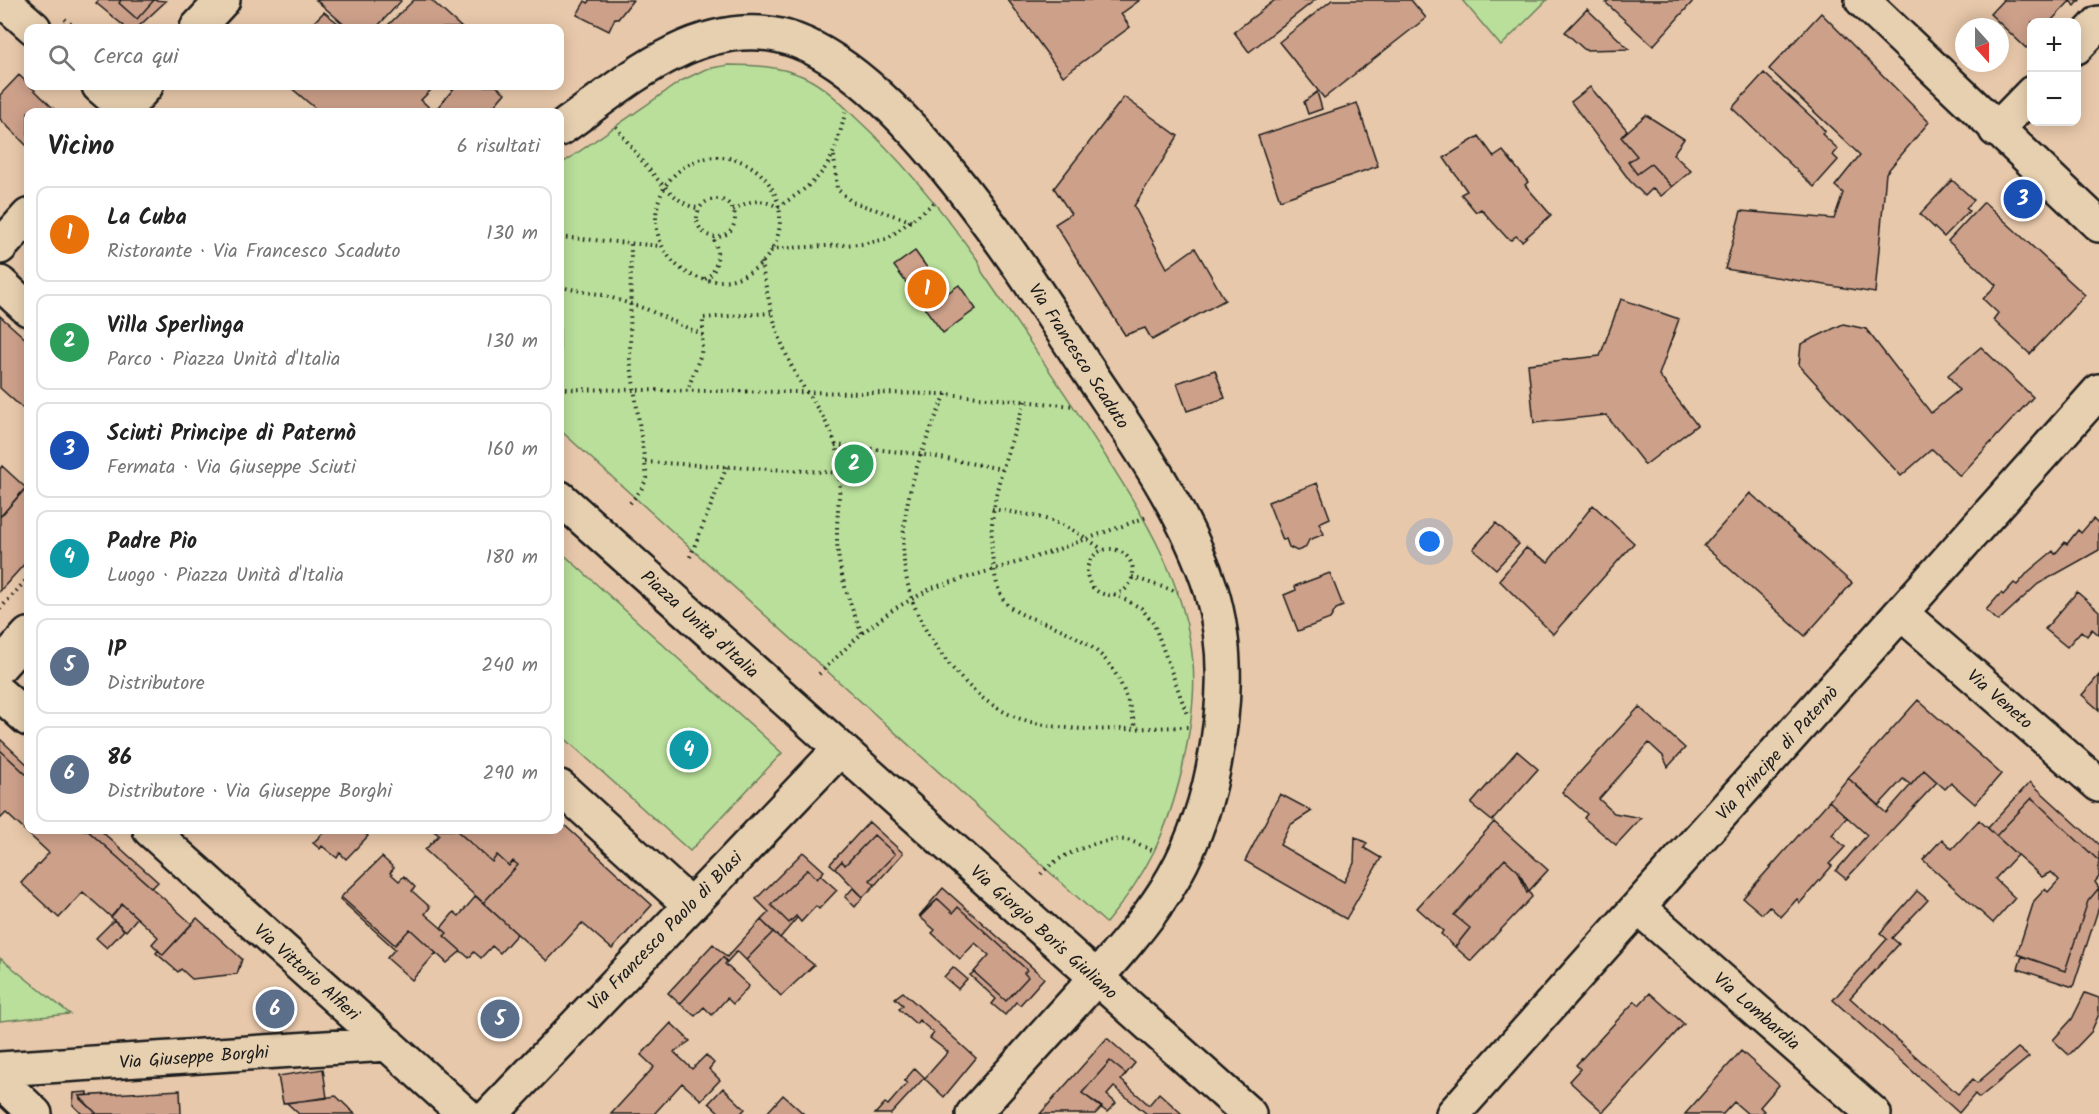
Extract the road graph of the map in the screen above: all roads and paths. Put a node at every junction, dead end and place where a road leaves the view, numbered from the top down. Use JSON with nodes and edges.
{"nodes":[{"id":1,"x":2,"y":0,"type":"edge"},
{"id":2,"x":223,"y":0,"type":"edge"},
{"id":3,"x":1862,"y":0,"type":"edge"},
{"id":4,"x":2099,"y":23,"type":"edge"},
{"id":5,"x":29,"y":24,"type":"edge"},
{"id":6,"x":201,"y":24,"type":"edge"},
{"id":7,"x":2081,"y":42,"type":"edge"},
{"id":8,"x":106,"y":90,"type":"edge"},
{"id":9,"x":2027,"y":97,"type":"edge"},
{"id":10,"x":851,"y":103,"type":"dead end"},
{"id":11,"x":130,"y":105,"type":"edge"},
{"id":12,"x":609,"y":118,"type":"dead end"},
{"id":13,"x":564,"y":126,"type":"edge"},
{"id":14,"x":1996,"y":130,"type":"junction"},
{"id":15,"x":834,"y":156,"type":"junction"},
{"id":16,"x":665,"y":186,"type":"junction"},
{"id":17,"x":941,"y":197,"type":"dead end"},
{"id":18,"x":778,"y":207,"type":"junction"},
{"id":19,"x":699,"y":208,"type":"junction"},
{"id":20,"x":733,"y":210,"type":"junction"},
{"id":21,"x":24,"y":220,"type":"edge"},
{"id":22,"x":911,"y":221,"type":"junction"},
{"id":23,"x":2099,"y":225,"type":"edge"},
{"id":24,"x":564,"y":237,"type":"edge"},
{"id":25,"x":713,"y":238,"type":"junction"},
{"id":26,"x":631,"y":244,"type":"junction"},
{"id":27,"x":661,"y":246,"type":"junction"},
{"id":28,"x":0,"y":247,"type":"edge"},
{"id":29,"x":771,"y":249,"type":"junction"},
{"id":30,"x":761,"y":262,"type":"junction"},
{"id":31,"x":705,"y":279,"type":"junction"},
{"id":32,"x":0,"y":283,"type":"edge"},
{"id":33,"x":564,"y":288,"type":"edge"},
{"id":34,"x":629,"y":303,"type":"junction"},
{"id":35,"x":24,"y":305,"type":"edge"},
{"id":36,"x":771,"y":313,"type":"junction"},
{"id":37,"x":703,"y":335,"type":"junction"},
{"id":38,"x":564,"y":388,"type":"edge"},
{"id":39,"x":633,"y":391,"type":"junction"},
{"id":40,"x":687,"y":391,"type":"junction"},
{"id":41,"x":2099,"y":391,"type":"edge"},
{"id":42,"x":807,"y":392,"type":"junction"},
{"id":43,"x":946,"y":394,"type":"junction"},
{"id":44,"x":1025,"y":401,"type":"junction"},
{"id":45,"x":1074,"y":406,"type":"dead end"},
{"id":46,"x":835,"y":445,"type":"junction"},
{"id":47,"x":919,"y":454,"type":"junction"},
{"id":48,"x":645,"y":462,"type":"junction"},
{"id":49,"x":727,"y":466,"type":"junction"},
{"id":50,"x":1002,"y":469,"type":"junction"},
{"id":51,"x":841,"y":473,"type":"junction"},
{"id":52,"x":564,"y":502,"type":"edge"},
{"id":53,"x":630,"y":503,"type":"dead end"},
{"id":54,"x":992,"y":508,"type":"junction"},
{"id":55,"x":1153,"y":514,"type":"dead end"},
{"id":56,"x":1088,"y":539,"type":"junction"},
{"id":57,"x":1103,"y":550,"type":"junction"},
{"id":58,"x":690,"y":557,"type":"dead end"},
{"id":59,"x":994,"y":569,"type":"junction"},
{"id":60,"x":1132,"y":578,"type":"junction"},
{"id":61,"x":24,"y":582,"type":"edge"},
{"id":62,"x":1188,"y":593,"type":"dead end"},
{"id":63,"x":1114,"y":594,"type":"junction"},
{"id":64,"x":912,"y":598,"type":"junction"},
{"id":65,"x":0,"y":609,"type":"edge"},
{"id":66,"x":1901,"y":613,"type":"junction"},
{"id":67,"x":862,"y":633,"type":"junction"},
{"id":68,"x":24,"y":639,"type":"edge"},
{"id":69,"x":0,"y":666,"type":"edge"},
{"id":70,"x":819,"y":674,"type":"dead end"},
{"id":71,"x":0,"y":694,"type":"edge"},
{"id":72,"x":24,"y":715,"type":"edge"},
{"id":73,"x":1136,"y":729,"type":"junction"},
{"id":74,"x":840,"y":749,"type":"junction"},
{"id":75,"x":2099,"y":785,"type":"edge"},
{"id":76,"x":564,"y":791,"type":"edge"},
{"id":77,"x":154,"y":834,"type":"edge"},
{"id":78,"x":1163,"y":854,"type":"dead end"},
{"id":79,"x":1041,"y":874,"type":"dead end"},
{"id":80,"x":690,"y":905,"type":"junction"},
{"id":81,"x":1639,"y":908,"type":"junction"},
{"id":82,"x":1096,"y":978,"type":"junction"},
{"id":83,"x":388,"y":1044,"type":"junction"},
{"id":84,"x":0,"y":1069,"type":"edge"},
{"id":85,"x":0,"y":1081,"type":"edge"},
{"id":86,"x":35,"y":1114,"type":"edge"},
{"id":87,"x":465,"y":1114,"type":"edge"},
{"id":88,"x":491,"y":1114,"type":"edge"},
{"id":89,"x":973,"y":1114,"type":"edge"},
{"id":90,"x":1249,"y":1114,"type":"edge"},
{"id":91,"x":1453,"y":1114,"type":"edge"},
{"id":92,"x":1874,"y":1114,"type":"edge"}],
"edges":[{"from":1,"to":5,"type":"street"},
{"from":2,"to":6,"type":"street"},
{"from":3,"to":14,"type":"street"},
{"from":4,"to":7,"type":"street"},
{"from":8,"to":11,"type":"street"},
{"from":9,"to":14,"type":"street"},
{"from":10,"to":15,"type":"path"},
{"from":12,"to":16,"type":"path"},
{"from":13,"to":82,"type":"street","name":"Via Francesco Scaduto"},
{"from":14,"to":23,"type":"street"},
{"from":15,"to":18,"type":"path"},
{"from":15,"to":22,"type":"path"},
{"from":16,"to":18,"type":"path"},
{"from":16,"to":19,"type":"path"},
{"from":16,"to":27,"type":"path"},
{"from":17,"to":22,"type":"path"},
{"from":18,"to":20,"type":"path"},
{"from":18,"to":29,"type":"path"},
{"from":19,"to":20,"type":"path"},
{"from":19,"to":25,"type":"path"},
{"from":20,"to":25,"type":"path"},
{"from":21,"to":28,"type":"street"},
{"from":22,"to":29,"type":"path"},
{"from":24,"to":26,"type":"path"},
{"from":25,"to":31,"type":"path"},
{"from":26,"to":27,"type":"path"},
{"from":26,"to":34,"type":"path"},
{"from":27,"to":31,"type":"path"},
{"from":29,"to":30,"type":"path"},
{"from":30,"to":31,"type":"path"},
{"from":30,"to":36,"type":"path"},
{"from":32,"to":35,"type":"street"},
{"from":33,"to":34,"type":"path"},
{"from":34,"to":37,"type":"path"},
{"from":34,"to":39,"type":"path"},
{"from":36,"to":37,"type":"path"},
{"from":36,"to":42,"type":"path"},
{"from":37,"to":40,"type":"path"},
{"from":38,"to":39,"type":"path"},
{"from":39,"to":40,"type":"path"},
{"from":39,"to":48,"type":"path"},
{"from":40,"to":42,"type":"path"},
{"from":41,"to":66,"type":"street","name":"Via Principe di Paternò"},
{"from":42,"to":43,"type":"path"},
{"from":42,"to":46,"type":"path"},
{"from":43,"to":44,"type":"path"},
{"from":43,"to":47,"type":"path"},
{"from":44,"to":45,"type":"path"},
{"from":44,"to":50,"type":"path"},
{"from":46,"to":47,"type":"path"},
{"from":46,"to":51,"type":"path"},
{"from":47,"to":50,"type":"path"},
{"from":47,"to":64,"type":"path"},
{"from":48,"to":49,"type":"path"},
{"from":48,"to":53,"type":"path"},
{"from":49,"to":51,"type":"path"},
{"from":49,"to":58,"type":"path"},
{"from":50,"to":54,"type":"path"},
{"from":51,"to":67,"type":"path"},
{"from":52,"to":74,"type":"street","name":"Piazza Unità d'Italia"},
{"from":54,"to":56,"type":"path"},
{"from":54,"to":59,"type":"path"},
{"from":55,"to":56,"type":"path"},
{"from":56,"to":57,"type":"path"},
{"from":56,"to":59,"type":"path"},
{"from":57,"to":60,"type":"path"},
{"from":57,"to":63,"type":"path"},
{"from":59,"to":64,"type":"path"},
{"from":59,"to":73,"type":"path"},
{"from":60,"to":62,"type":"path"},
{"from":60,"to":63,"type":"path"},
{"from":61,"to":65,"type":"path"},
{"from":63,"to":73,"type":"path"},
{"from":64,"to":67,"type":"path"},
{"from":64,"to":73,"type":"path"},
{"from":66,"to":75,"type":"street","name":"Via Veneto"},
{"from":66,"to":81,"type":"street","name":"Via Principe di Paternò"},
{"from":67,"to":70,"type":"path"},
{"from":68,"to":69,"type":"street"},
{"from":71,"to":72,"type":"street"},
{"from":74,"to":80,"type":"street","name":"Via Francesco Paolo di Blasi"},
{"from":74,"to":82,"type":"street","name":"Via Giorgio Boris Giuliano"},
{"from":76,"to":80,"type":"street"},
{"from":77,"to":83,"type":"street","name":"Via Vittorio Alfieri"},
{"from":78,"to":79,"type":"path"},
{"from":80,"to":88,"type":"street","name":"Via Francesco Paolo di Blasi"},
{"from":81,"to":91,"type":"street","name":"Via Principe di Paternò"},
{"from":81,"to":92,"type":"street","name":"Via Lombardia"},
{"from":82,"to":89,"type":"street","name":"Via Francesco Scaduto"},
{"from":82,"to":90,"type":"street","name":"Via Giorgio Boris Giuliano"},
{"from":83,"to":84,"type":"street","name":"Via Giuseppe Borghi"},
{"from":83,"to":87,"type":"street","name":"Via Vittorio Alfieri"},
{"from":85,"to":86,"type":"street"}]}
